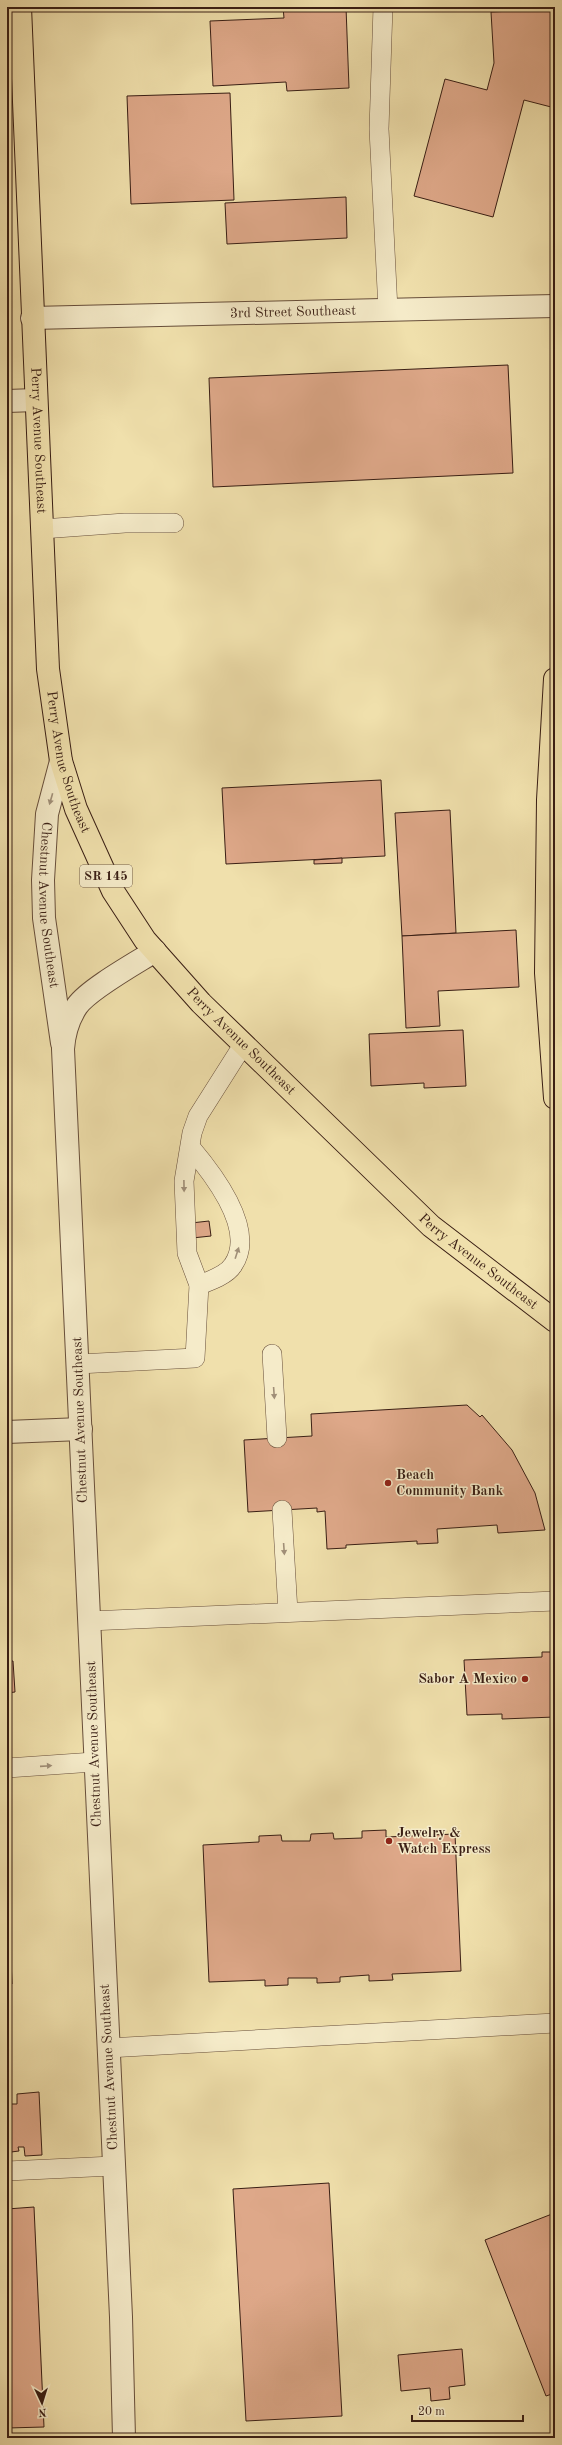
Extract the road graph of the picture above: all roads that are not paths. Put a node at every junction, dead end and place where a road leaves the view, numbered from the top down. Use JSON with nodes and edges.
{"nodes":[{"id":1,"x":20,"y":7,"type":"edge"},
{"id":2,"x":383,"y":7,"type":"edge"},
{"id":3,"x":555,"y":306,"type":"edge"},
{"id":4,"x":388,"y":310,"type":"junction"},
{"id":5,"x":32,"y":318,"type":"junction"},
{"id":6,"x":36,"y":400,"type":"junction"},
{"id":7,"x":7,"y":401,"type":"edge"},
{"id":8,"x":174,"y":523,"type":"dead end"},
{"id":9,"x":42,"y":529,"type":"junction"},
{"id":10,"x":555,"y":679,"type":"edge"},
{"id":11,"x":62,"y":761,"type":"junction"},
{"id":12,"x":154,"y":951,"type":"junction"},
{"id":13,"x":243,"y":1045,"type":"junction"},
{"id":14,"x":63,"y":1049,"type":"junction"},
{"id":15,"x":555,"y":1098,"type":"edge"},
{"id":16,"x":191,"y":1148,"type":"junction"},
{"id":17,"x":199,"y":1285,"type":"junction"},
{"id":18,"x":555,"y":1321,"type":"edge"},
{"id":19,"x":272,"y":1354,"type":"dead end"},
{"id":20,"x":78,"y":1364,"type":"junction"},
{"id":21,"x":81,"y":1429,"type":"junction"},
{"id":22,"x":7,"y":1432,"type":"edge"},
{"id":23,"x":277,"y":1438,"type":"dead end"},
{"id":24,"x":282,"y":1510,"type":"dead end"},
{"id":25,"x":555,"y":1601,"type":"edge"},
{"id":26,"x":288,"y":1612,"type":"junction"},
{"id":27,"x":89,"y":1622,"type":"junction"},
{"id":28,"x":94,"y":1762,"type":"junction"},
{"id":29,"x":7,"y":1768,"type":"edge"},
{"id":30,"x":555,"y":2023,"type":"edge"},
{"id":31,"x":108,"y":2048,"type":"junction"},
{"id":32,"x":113,"y":2166,"type":"junction"},
{"id":33,"x":7,"y":2171,"type":"edge"},
{"id":34,"x":124,"y":2438,"type":"edge"}],
"edges":[{"from":1,"to":5,"type":"main road","name":"Perry Avenue Southeast","number":"SR 145"},
{"from":2,"to":4,"type":"lane"},
{"from":3,"to":4,"type":"street","name":"3rd Street Southeast"},
{"from":4,"to":5,"type":"street","name":"3rd Street Southeast"},
{"from":5,"to":6,"type":"main road","name":"Perry Avenue Southeast","number":"SR 145"},
{"from":6,"to":7,"type":"street"},
{"from":6,"to":9,"type":"main road","name":"Perry Avenue Southeast","number":"SR 145"},
{"from":8,"to":9,"type":"lane"},
{"from":9,"to":11,"type":"main road","name":"Perry Avenue Southeast","number":"SR 145"},
{"from":10,"to":15,"type":"main road"},
{"from":11,"to":12,"type":"main road","name":"Perry Avenue Southeast","number":"SR 145"},
{"from":11,"to":14,"type":"street","name":"Chestnut Avenue Southeast","one_way":true},
{"from":12,"to":13,"type":"main road","name":"Perry Avenue Southeast","number":"SR 145"},
{"from":12,"to":14,"type":"street","name":"Chestnut Avenue Southeast"},
{"from":13,"to":16,"type":"lane"},
{"from":13,"to":18,"type":"main road","name":"Perry Avenue Southeast","number":"SR 145"},
{"from":14,"to":20,"type":"street","name":"Chestnut Avenue Southeast"},
{"from":16,"to":17,"type":"lane","one_way":true},
{"from":17,"to":16,"type":"lane","one_way":true},
{"from":17,"to":20,"type":"lane"},
{"from":19,"to":23,"type":"lane","one_way":true},
{"from":20,"to":21,"type":"street","name":"Chestnut Avenue Southeast"},
{"from":21,"to":22,"type":"street"},
{"from":21,"to":27,"type":"street","name":"Chestnut Avenue Southeast"},
{"from":24,"to":26,"type":"lane","one_way":true},
{"from":25,"to":26,"type":"lane"},
{"from":26,"to":27,"type":"lane"},
{"from":27,"to":28,"type":"street","name":"Chestnut Avenue Southeast"},
{"from":29,"to":28,"type":"lane","one_way":true},
{"from":28,"to":31,"type":"street","name":"Chestnut Avenue Southeast"},
{"from":30,"to":31,"type":"lane"},
{"from":31,"to":32,"type":"street","name":"Chestnut Avenue Southeast"},
{"from":32,"to":33,"type":"lane"},
{"from":32,"to":34,"type":"street","name":"Chestnut Avenue Southeast"}]}
